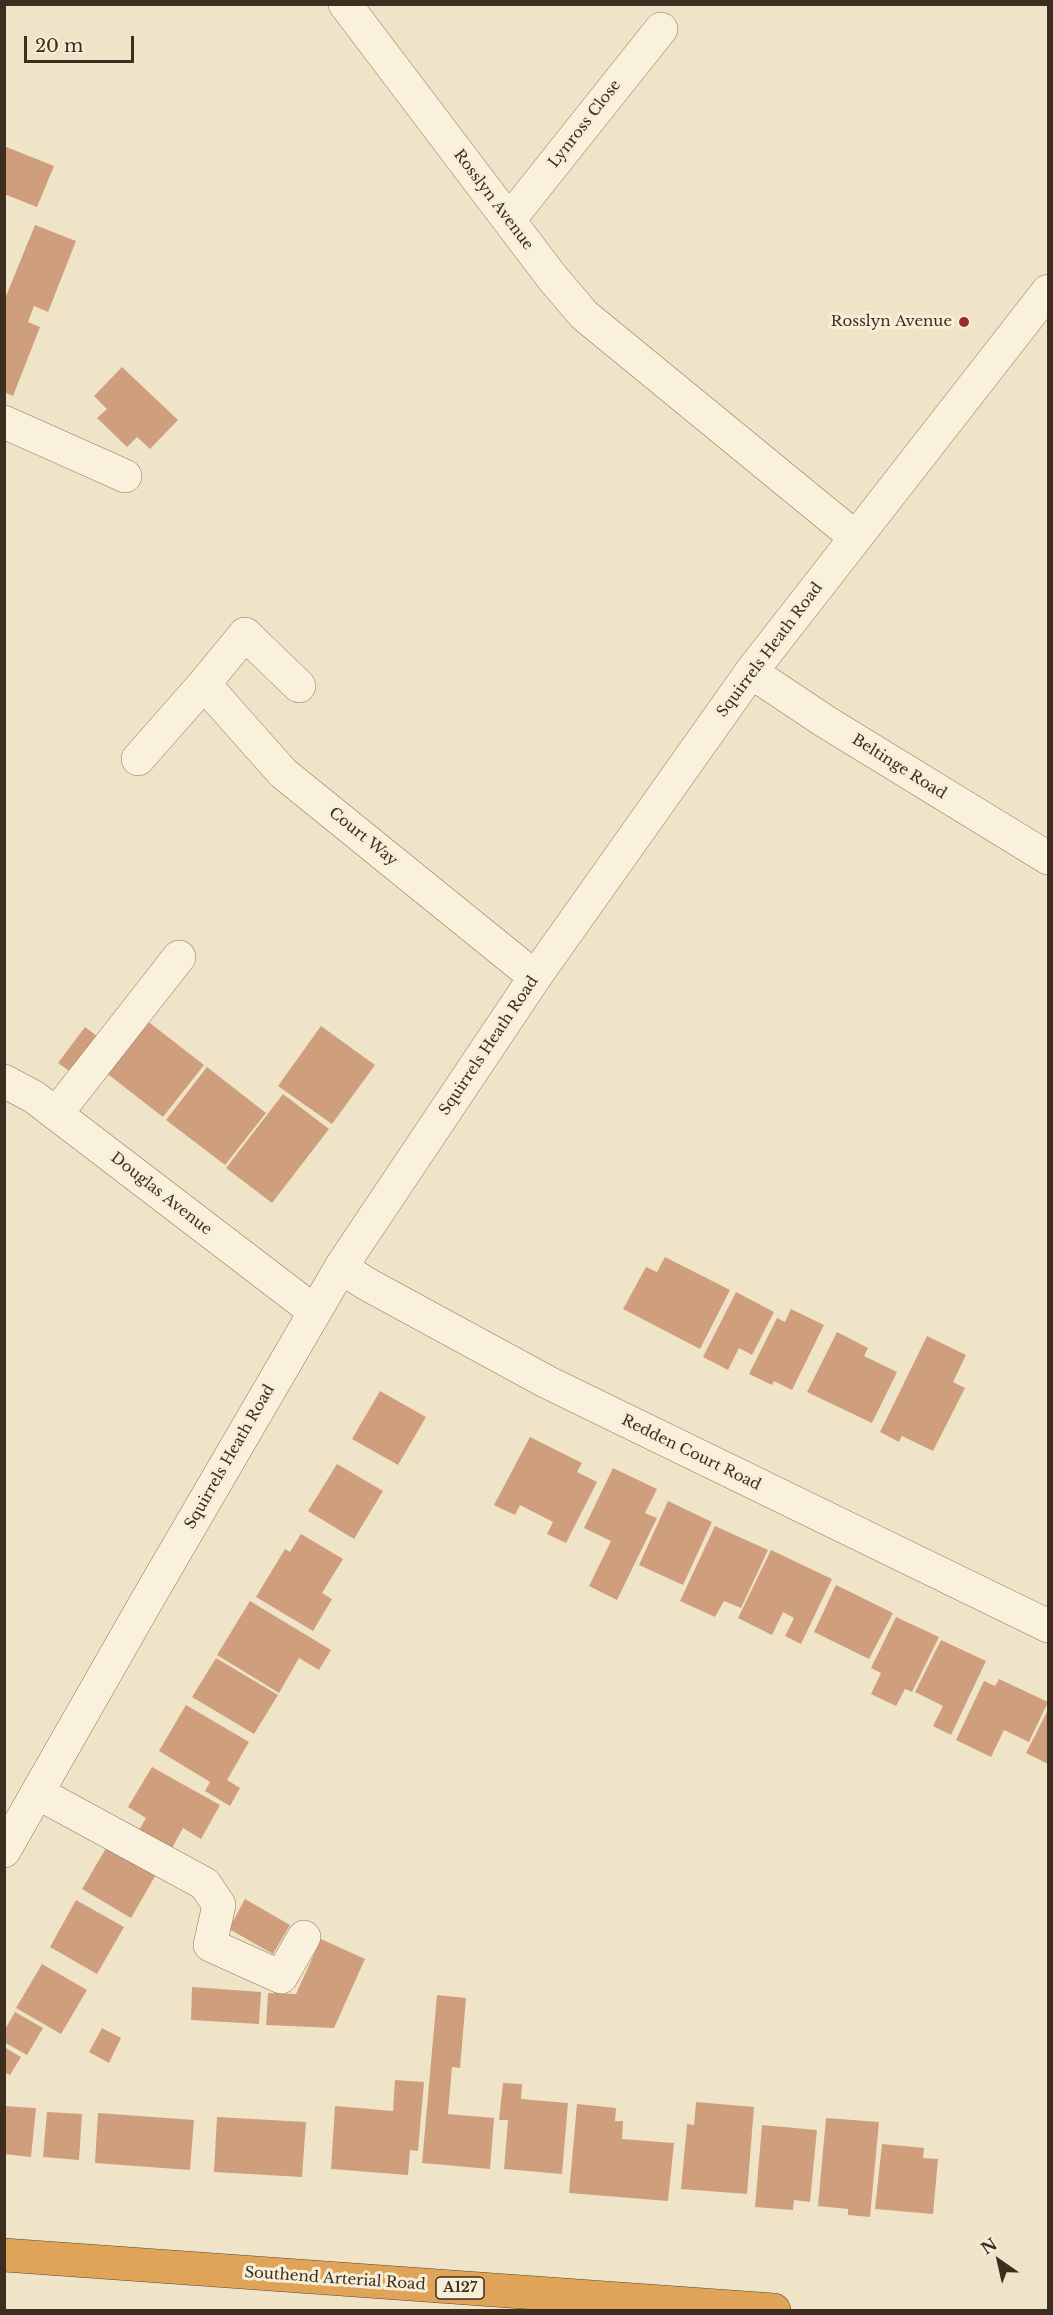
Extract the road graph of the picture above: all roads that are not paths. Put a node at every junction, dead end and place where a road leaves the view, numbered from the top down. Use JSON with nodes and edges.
{"nodes":[{"id":1,"x":345,"y":4,"type":"edge"},
{"id":2,"x":661,"y":29,"type":"dead end"},
{"id":3,"x":509,"y":220,"type":"junction"},
{"id":4,"x":1048,"y":291,"type":"edge"},
{"id":5,"x":4,"y":422,"type":"edge"},
{"id":6,"x":125,"y":476,"type":"dead end"},
{"id":7,"x":855,"y":537,"type":"junction"},
{"id":8,"x":751,"y":672,"type":"junction"},
{"id":9,"x":204,"y":684,"type":"junction"},
{"id":10,"x":299,"y":686,"type":"dead end"},
{"id":11,"x":138,"y":759,"type":"dead end"},
{"id":12,"x":1048,"y":858,"type":"edge"},
{"id":13,"x":179,"y":957,"type":"dead end"},
{"id":14,"x":535,"y":977,"type":"junction"},
{"id":15,"x":4,"y":1081,"type":"edge"},
{"id":16,"x":56,"y":1114,"type":"junction"},
{"id":17,"x":341,"y":1267,"type":"junction"},
{"id":18,"x":314,"y":1311,"type":"junction"},
{"id":19,"x":1048,"y":1626,"type":"edge"},
{"id":20,"x":38,"y":1792,"type":"junction"},
{"id":21,"x":4,"y":1851,"type":"edge"},
{"id":22,"x":304,"y":1937,"type":"dead end"},
{"id":23,"x":4,"y":2254,"type":"edge"},
{"id":24,"x":774,"y":2310,"type":"edge"}],
"edges":[{"from":1,"to":3,"type":"street","name":"Rosslyn Avenue"},
{"from":2,"to":3,"type":"street","name":"Lynross Close"},
{"from":3,"to":7,"type":"street","name":"Rosslyn Avenue"},
{"from":4,"to":7,"type":"street","name":"Squirrels Heath Road"},
{"from":5,"to":6,"type":"street"},
{"from":7,"to":8,"type":"street","name":"Squirrels Heath Road"},
{"from":8,"to":12,"type":"street","name":"Beltinge Road"},
{"from":8,"to":14,"type":"street","name":"Squirrels Heath Road"},
{"from":9,"to":10,"type":"street"},
{"from":9,"to":11,"type":"street"},
{"from":9,"to":14,"type":"street","name":"Court Way"},
{"from":13,"to":16,"type":"street"},
{"from":14,"to":17,"type":"street","name":"Squirrels Heath Road"},
{"from":15,"to":16,"type":"street","name":"Douglas Avenue"},
{"from":16,"to":18,"type":"street","name":"Douglas Avenue"},
{"from":17,"to":18,"type":"street","name":"Squirrels Heath Road"},
{"from":17,"to":19,"type":"street","name":"Redden Court Road"},
{"from":18,"to":20,"type":"street","name":"Squirrels Heath Road"},
{"from":20,"to":21,"type":"street","name":"Squirrels Heath Road"},
{"from":20,"to":22,"type":"street"},
{"from":23,"to":24,"type":"highway","name":"Southend Arterial Road","number":"A127"}]}
